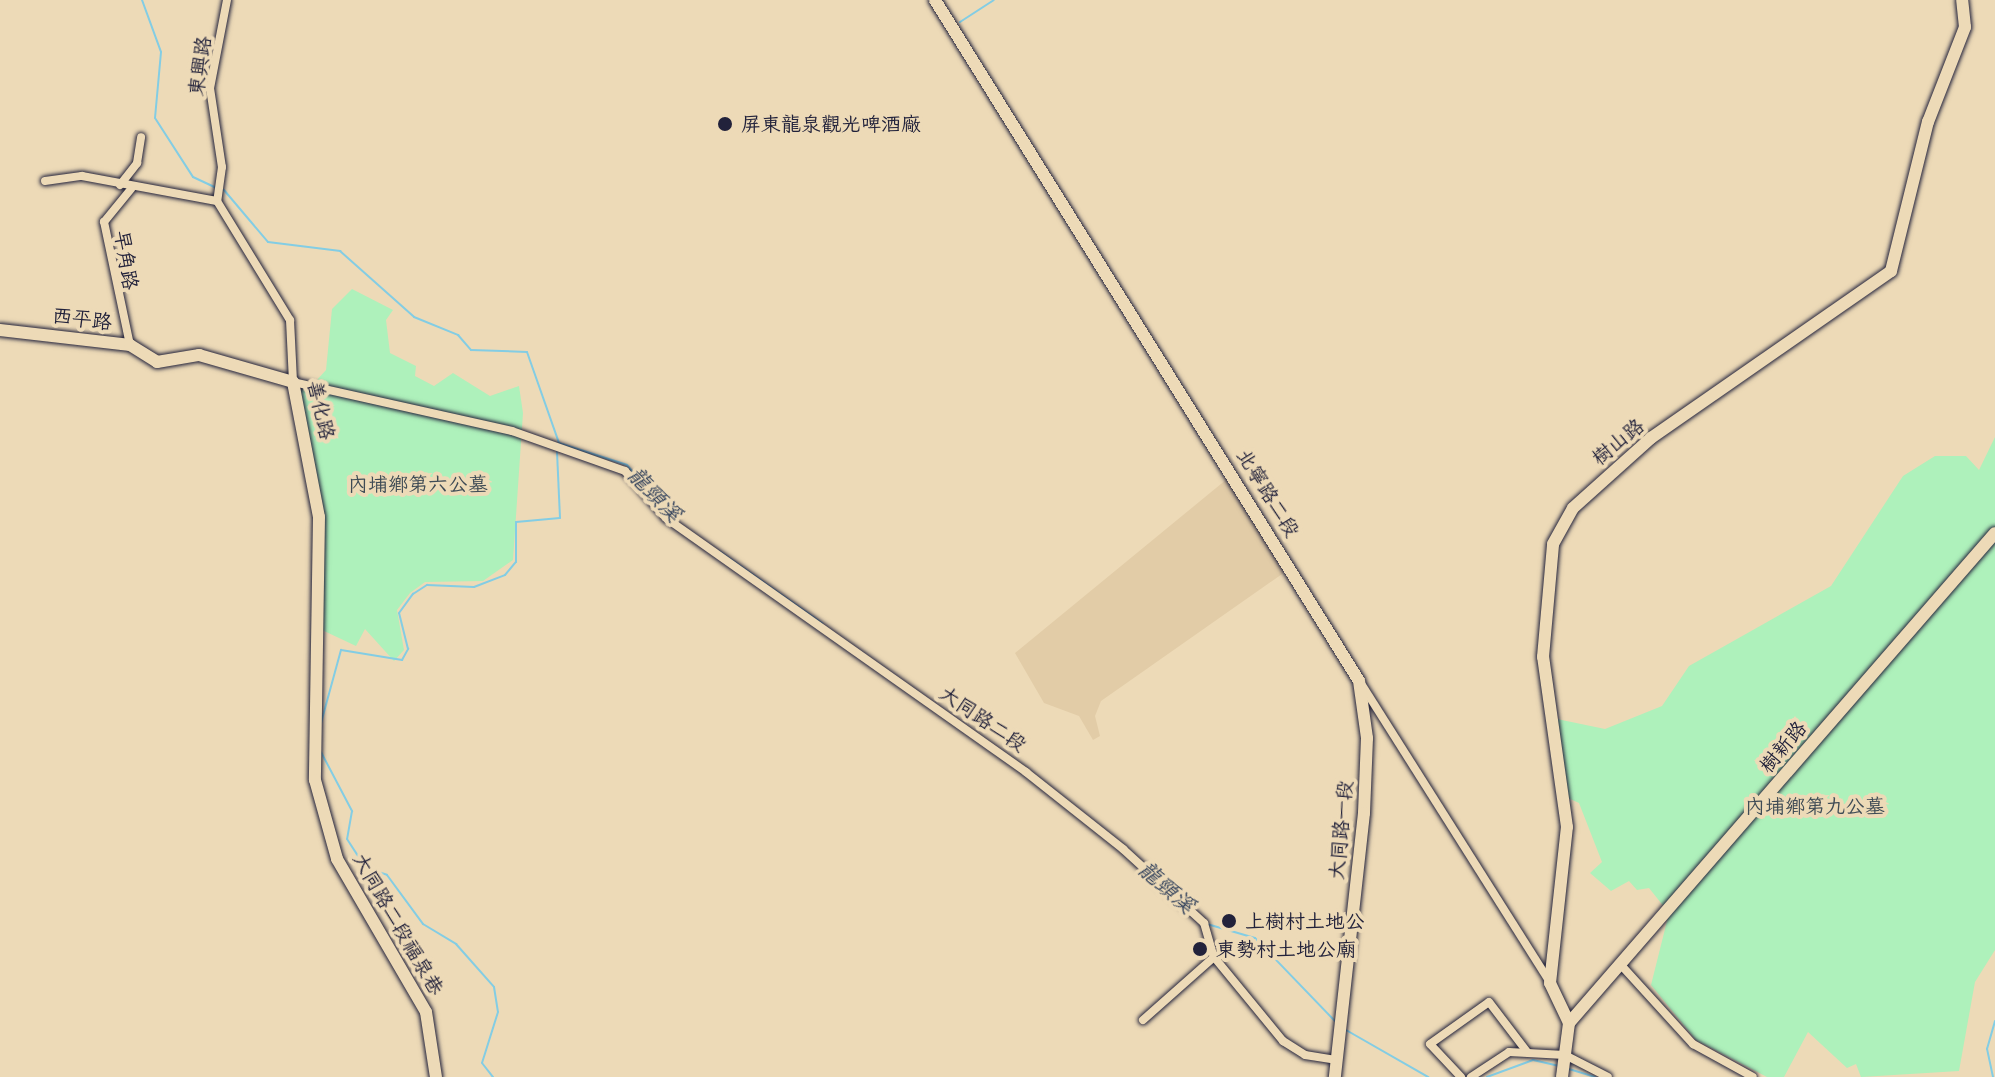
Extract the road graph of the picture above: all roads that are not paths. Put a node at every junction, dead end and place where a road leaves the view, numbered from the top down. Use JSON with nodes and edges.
{"nodes":[{"id":1,"x":227,"y":0,"type":"edge"},
{"id":2,"x":935,"y":0,"type":"edge"},
{"id":3,"x":1962,"y":0,"type":"edge"},
{"id":4,"x":141,"y":137,"type":"dead end"},
{"id":5,"x":45,"y":181,"type":"dead end"},
{"id":6,"x":120,"y":185,"type":"junction"},
{"id":7,"x":131,"y":189,"type":"junction"},
{"id":8,"x":219,"y":192,"type":"junction"},
{"id":9,"x":0,"y":330,"type":"edge"},
{"id":10,"x":130,"y":345,"type":"junction"},
{"id":11,"x":293,"y":382,"type":"junction"},
{"id":12,"x":1995,"y":533,"type":"edge"},
{"id":13,"x":1359,"y":681,"type":"junction"},
{"id":14,"x":314,"y":697,"type":"joint"},
{"id":15,"x":1214,"y":957,"type":"junction"},
{"id":16,"x":1621,"y":965,"type":"junction"},
{"id":17,"x":1550,"y":983,"type":"junction"},
{"id":18,"x":1143,"y":1020,"type":"dead end"},
{"id":19,"x":1569,"y":1023,"type":"junction"},
{"id":20,"x":1528,"y":1053,"type":"junction"},
{"id":21,"x":1336,"y":1060,"type":"junction"},
{"id":22,"x":1563,"y":1067,"type":"edge"},
{"id":23,"x":436,"y":1077,"type":"edge"},
{"id":24,"x":1335,"y":1077,"type":"edge"},
{"id":25,"x":1461,"y":1077,"type":"edge"},
{"id":26,"x":1471,"y":1077,"type":"edge"},
{"id":27,"x":1608,"y":1077,"type":"edge"},
{"id":28,"x":1753,"y":1077,"type":"edge"}],
"edges":[{"from":1,"to":8,"type":"street","name":"東興路"},
{"from":2,"to":13,"type":"street","name":"北寧路二段"},
{"from":3,"to":17,"type":"street","name":"樹山路"},
{"from":4,"to":6,"type":"street"},
{"from":5,"to":6,"type":"street"},
{"from":6,"to":7,"type":"street"},
{"from":7,"to":8,"type":"street"},
{"from":7,"to":10,"type":"street","name":"早角路"},
{"from":8,"to":11,"type":"street","name":"善化路"},
{"from":9,"to":10,"type":"street","name":"西平路"},
{"from":10,"to":11,"type":"street","name":"西平路"},
{"from":11,"to":14,"type":"street","name":"善化路"},
{"from":11,"to":15,"type":"street","name":"大同路二段"},
{"from":12,"to":16,"type":"street","name":"樹新路"},
{"from":13,"to":17,"type":"street","name":"北寧路二段"},
{"from":13,"to":21,"type":"street","name":"大同路一段"},
{"from":14,"to":23,"type":"street","name":"大同路二段福泉巷"},
{"from":15,"to":18,"type":"street"},
{"from":15,"to":21,"type":"street","name":"大同路二段"},
{"from":16,"to":19,"type":"street","name":"樹新路"},
{"from":16,"to":28,"type":"street"},
{"from":17,"to":19,"type":"street"},
{"from":19,"to":22,"type":"street"},
{"from":20,"to":22,"type":"street"},
{"from":20,"to":25,"type":"street"},
{"from":20,"to":26,"type":"street"},
{"from":21,"to":24,"type":"street"},
{"from":22,"to":27,"type":"street"}]}
